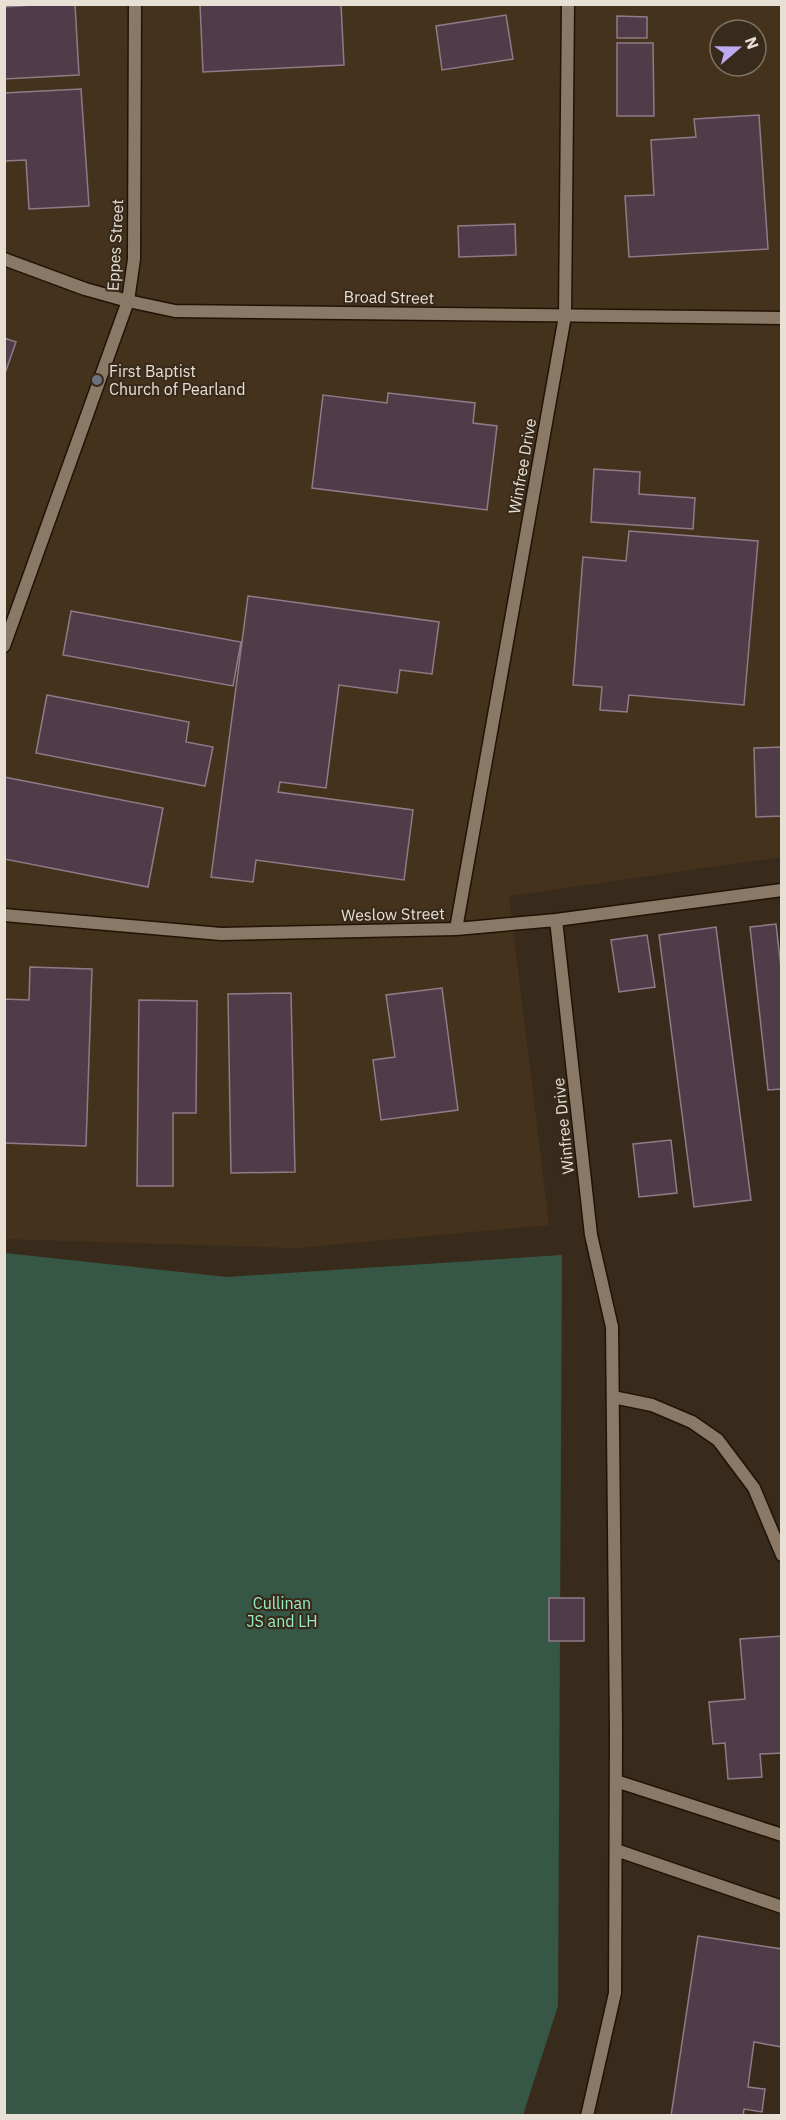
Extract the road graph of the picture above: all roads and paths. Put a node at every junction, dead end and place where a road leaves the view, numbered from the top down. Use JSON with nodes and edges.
{"nodes":[{"id":1,"x":135,"y":4,"type":"edge"},
{"id":2,"x":568,"y":4,"type":"edge"},
{"id":3,"x":4,"y":259,"type":"edge"},
{"id":4,"x":128,"y":301,"type":"junction"},
{"id":5,"x":565,"y":316,"type":"junction"},
{"id":6,"x":782,"y":318,"type":"edge"},
{"id":7,"x":4,"y":646,"type":"edge"},
{"id":8,"x":782,"y":890,"type":"edge"},
{"id":9,"x":4,"y":915,"type":"edge"},
{"id":10,"x":556,"y":920,"type":"junction"},
{"id":11,"x":456,"y":929,"type":"junction"},
{"id":12,"x":612,"y":1397,"type":"junction"},
{"id":13,"x":782,"y":1555,"type":"edge"},
{"id":14,"x":616,"y":1781,"type":"junction"},
{"id":15,"x":782,"y":1835,"type":"edge"},
{"id":16,"x":616,"y":1850,"type":"junction"},
{"id":17,"x":782,"y":1907,"type":"edge"},
{"id":18,"x":586,"y":2115,"type":"edge"}],
"edges":[{"from":1,"to":4,"type":"street","name":"Eppes Street"},
{"from":2,"to":5,"type":"street","name":"Winfree Drive"},
{"from":3,"to":4,"type":"street","name":"Broad Street"},
{"from":4,"to":5,"type":"street","name":"Broad Street"},
{"from":4,"to":7,"type":"street","name":"Eppes Street"},
{"from":5,"to":6,"type":"street","name":"Broad Street"},
{"from":5,"to":11,"type":"street","name":"Winfree Drive"},
{"from":8,"to":10,"type":"street","name":"Weslow Street"},
{"from":9,"to":11,"type":"street","name":"Weslow Street"},
{"from":10,"to":11,"type":"street","name":"Weslow Street"},
{"from":10,"to":12,"type":"street","name":"Winfree Drive"},
{"from":12,"to":13,"type":"street"},
{"from":12,"to":14,"type":"street","name":"Winfree Drive"},
{"from":14,"to":15,"type":"street"},
{"from":14,"to":16,"type":"street","name":"Winfree Drive"},
{"from":16,"to":17,"type":"street"},
{"from":16,"to":18,"type":"street","name":"Winfree Drive"}]}
